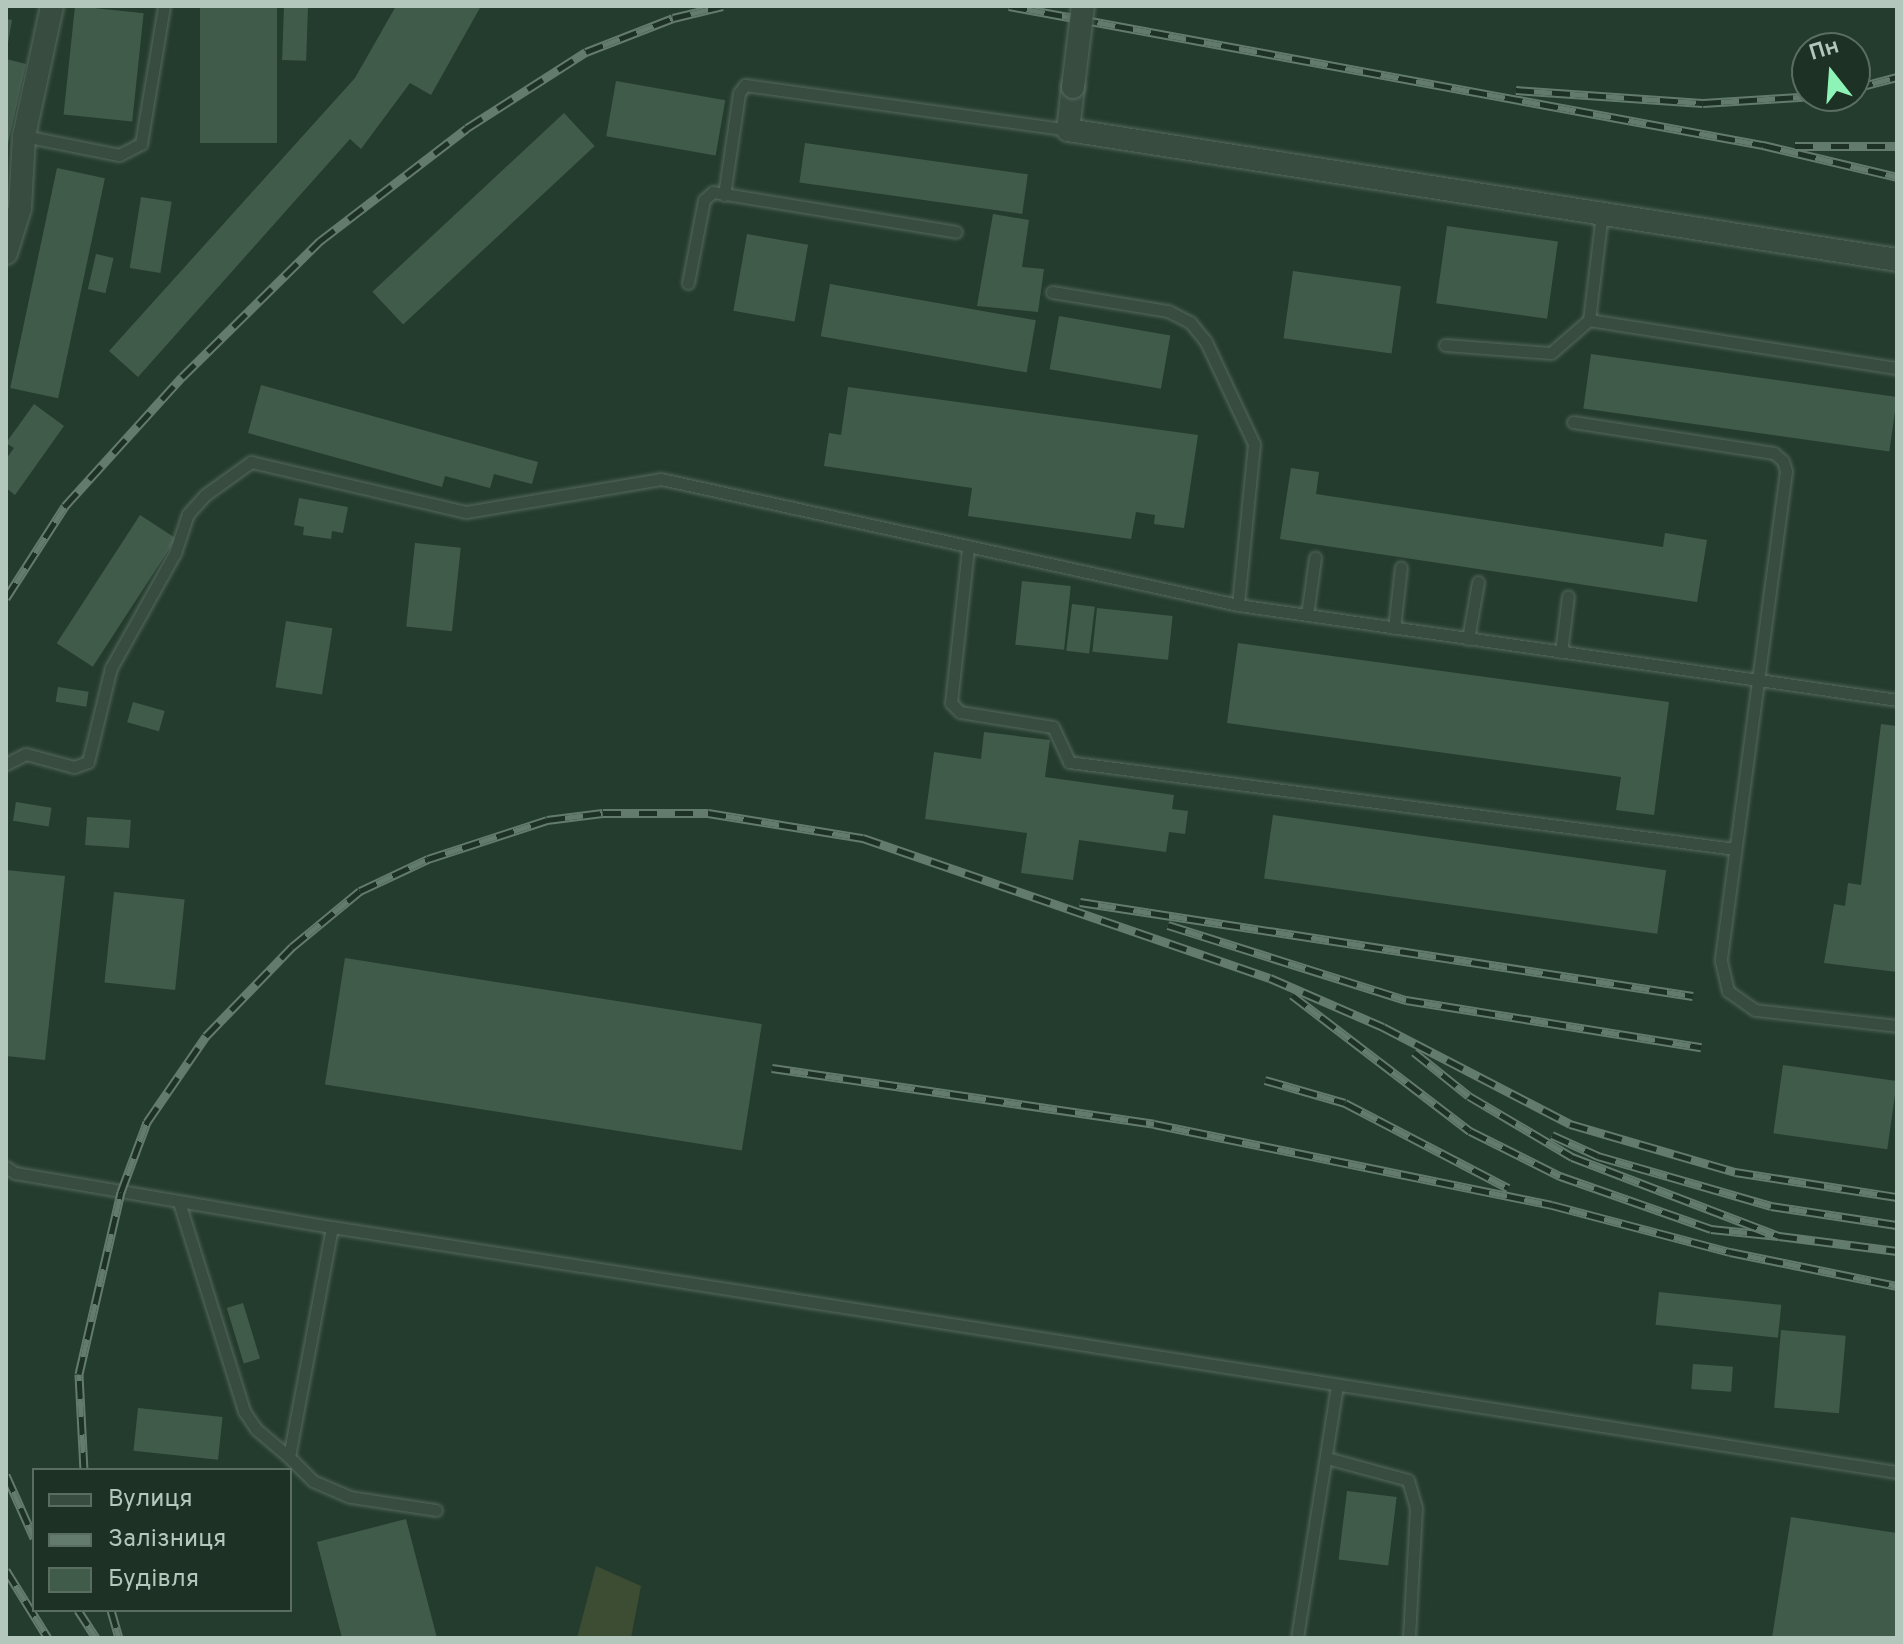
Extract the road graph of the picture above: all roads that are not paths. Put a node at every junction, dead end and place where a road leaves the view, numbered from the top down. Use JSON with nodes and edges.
{"nodes":[{"id":1,"x":52,"y":6,"type":"edge"},
{"id":2,"x":164,"y":6,"type":"edge"},
{"id":3,"x":1083,"y":6,"type":"edge"},
{"id":4,"x":1068,"y":130,"type":"junction"},
{"id":5,"x":24,"y":136,"type":"junction"},
{"id":6,"x":724,"y":195,"type":"junction"},
{"id":7,"x":1602,"y":214,"type":"junction"},
{"id":8,"x":956,"y":232,"type":"dead end"},
{"id":9,"x":6,"y":253,"type":"edge"},
{"id":10,"x":1897,"y":260,"type":"edge"},
{"id":11,"x":688,"y":283,"type":"dead end"},
{"id":12,"x":1052,"y":292,"type":"dead end"},
{"id":13,"x":1589,"y":320,"type":"junction"},
{"id":14,"x":1445,"y":345,"type":"dead end"},
{"id":15,"x":1897,"y":368,"type":"edge"},
{"id":16,"x":1573,"y":422,"type":"dead end"},
{"id":17,"x":968,"y":549,"type":"junction"},
{"id":18,"x":1315,"y":558,"type":"dead end"},
{"id":19,"x":1401,"y":567,"type":"dead end"},
{"id":20,"x":1478,"y":582,"type":"dead end"},
{"id":21,"x":1568,"y":596,"type":"dead end"},
{"id":22,"x":1238,"y":605,"type":"junction"},
{"id":23,"x":1307,"y":615,"type":"junction"},
{"id":24,"x":1394,"y":628,"type":"junction"},
{"id":25,"x":1468,"y":639,"type":"junction"},
{"id":26,"x":1561,"y":652,"type":"junction"},
{"id":27,"x":1757,"y":681,"type":"junction"},
{"id":28,"x":1897,"y":700,"type":"edge"},
{"id":29,"x":6,"y":764,"type":"edge"},
{"id":30,"x":1735,"y":849,"type":"junction"},
{"id":31,"x":1897,"y":1026,"type":"edge"},
{"id":32,"x":6,"y":1167,"type":"edge"},
{"id":33,"x":179,"y":1202,"type":"junction"},
{"id":34,"x":332,"y":1227,"type":"junction"},
{"id":35,"x":1337,"y":1386,"type":"junction"},
{"id":36,"x":289,"y":1457,"type":"junction"},
{"id":37,"x":1327,"y":1458,"type":"junction"},
{"id":38,"x":1897,"y":1472,"type":"edge"},
{"id":39,"x":436,"y":1510,"type":"dead end"},
{"id":40,"x":1297,"y":1638,"type":"edge"},
{"id":41,"x":1409,"y":1638,"type":"edge"}],
"edges":[{"from":1,"to":5,"type":"street"},
{"from":2,"to":5,"type":"lane"},
{"from":3,"to":4,"type":"street","bridge":true},
{"from":4,"to":6,"type":"lane"},
{"from":4,"to":7,"type":"street"},
{"from":5,"to":9,"type":"street"},
{"from":6,"to":8,"type":"lane"},
{"from":6,"to":11,"type":"lane"},
{"from":7,"to":10,"type":"street"},
{"from":7,"to":13,"type":"lane"},
{"from":12,"to":22,"type":"lane"},
{"from":13,"to":14,"type":"lane"},
{"from":13,"to":15,"type":"lane"},
{"from":16,"to":27,"type":"lane"},
{"from":17,"to":22,"type":"lane"},
{"from":17,"to":29,"type":"lane"},
{"from":17,"to":30,"type":"lane"},
{"from":18,"to":23,"type":"lane"},
{"from":19,"to":24,"type":"lane"},
{"from":20,"to":25,"type":"lane"},
{"from":21,"to":26,"type":"lane"},
{"from":22,"to":23,"type":"lane"},
{"from":23,"to":24,"type":"lane"},
{"from":24,"to":25,"type":"lane"},
{"from":25,"to":26,"type":"lane"},
{"from":26,"to":27,"type":"lane"},
{"from":27,"to":28,"type":"lane"},
{"from":27,"to":30,"type":"lane"},
{"from":30,"to":31,"type":"lane"},
{"from":32,"to":33,"type":"lane"},
{"from":33,"to":34,"type":"lane"},
{"from":33,"to":36,"type":"lane"},
{"from":34,"to":35,"type":"lane"},
{"from":34,"to":36,"type":"lane"},
{"from":35,"to":37,"type":"lane"},
{"from":35,"to":38,"type":"lane"},
{"from":36,"to":39,"type":"lane"},
{"from":37,"to":40,"type":"lane"},
{"from":37,"to":41,"type":"lane"}]}
